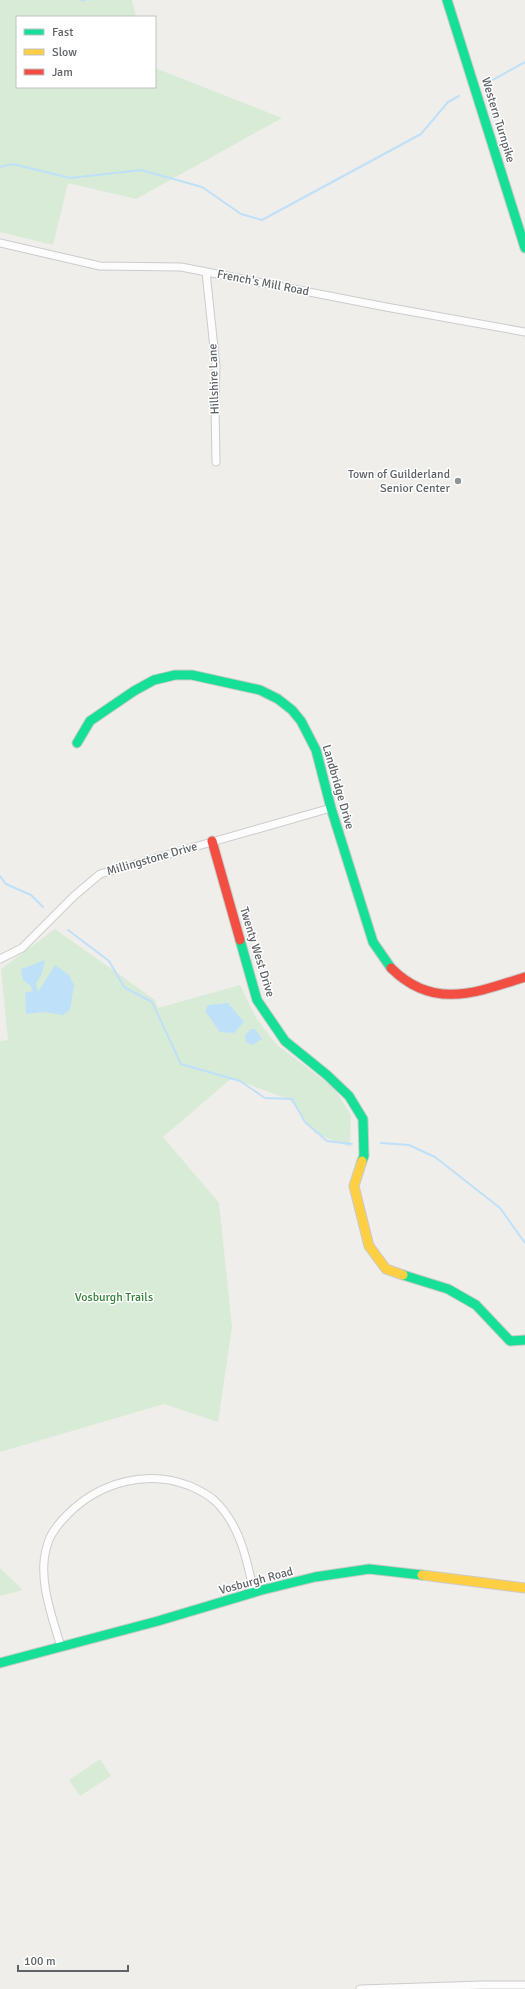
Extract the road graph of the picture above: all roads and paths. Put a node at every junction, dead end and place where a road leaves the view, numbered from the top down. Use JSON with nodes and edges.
{"nodes":[{"id":1,"x":447,"y":0,"type":"edge"},
{"id":2,"x":0,"y":244,"type":"edge"},
{"id":3,"x":525,"y":248,"type":"edge"},
{"id":4,"x":206,"y":272,"type":"junction"},
{"id":5,"x":525,"y":332,"type":"edge"},
{"id":6,"x":216,"y":462,"type":"dead end"},
{"id":7,"x":78,"y":743,"type":"dead end"},
{"id":8,"x":331,"y":808,"type":"junction"},
{"id":9,"x":212,"y":841,"type":"junction"},
{"id":10,"x":0,"y":959,"type":"edge"},
{"id":11,"x":524,"y":981,"type":"edge"},
{"id":12,"x":525,"y":1340,"type":"edge"},
{"id":13,"x":525,"y":1588,"type":"edge"},
{"id":14,"x":254,"y":1593,"type":"junction"},
{"id":15,"x":61,"y":1647,"type":"junction"},
{"id":16,"x":0,"y":1663,"type":"edge"},
{"id":17,"x":525,"y":1985,"type":"edge"},
{"id":18,"x":360,"y":1989,"type":"edge"}],
"edges":[{"from":1,"to":3,"type":"street","name":"Western Turnpike"},
{"from":2,"to":4,"type":"street","name":"French's Mill Road"},
{"from":4,"to":5,"type":"street","name":"French's Mill Road"},
{"from":4,"to":6,"type":"street","name":"Hillshire Lane"},
{"from":7,"to":8,"type":"street","name":"Landbridge Drive"},
{"from":8,"to":9,"type":"street","name":"Millingstone Drive"},
{"from":8,"to":11,"type":"street","name":"Landbridge Drive"},
{"from":9,"to":10,"type":"street","name":"Millingstone Drive"},
{"from":9,"to":12,"type":"street","name":"Twenty West Drive"},
{"from":13,"to":14,"type":"street","name":"Vosburgh Road"},
{"from":14,"to":15,"type":"street","name":"Vosburgh Road"},
{"from":14,"to":15,"type":"street"},
{"from":15,"to":16,"type":"street","name":"Vosburgh Road"},
{"from":17,"to":18,"type":"street"}]}
